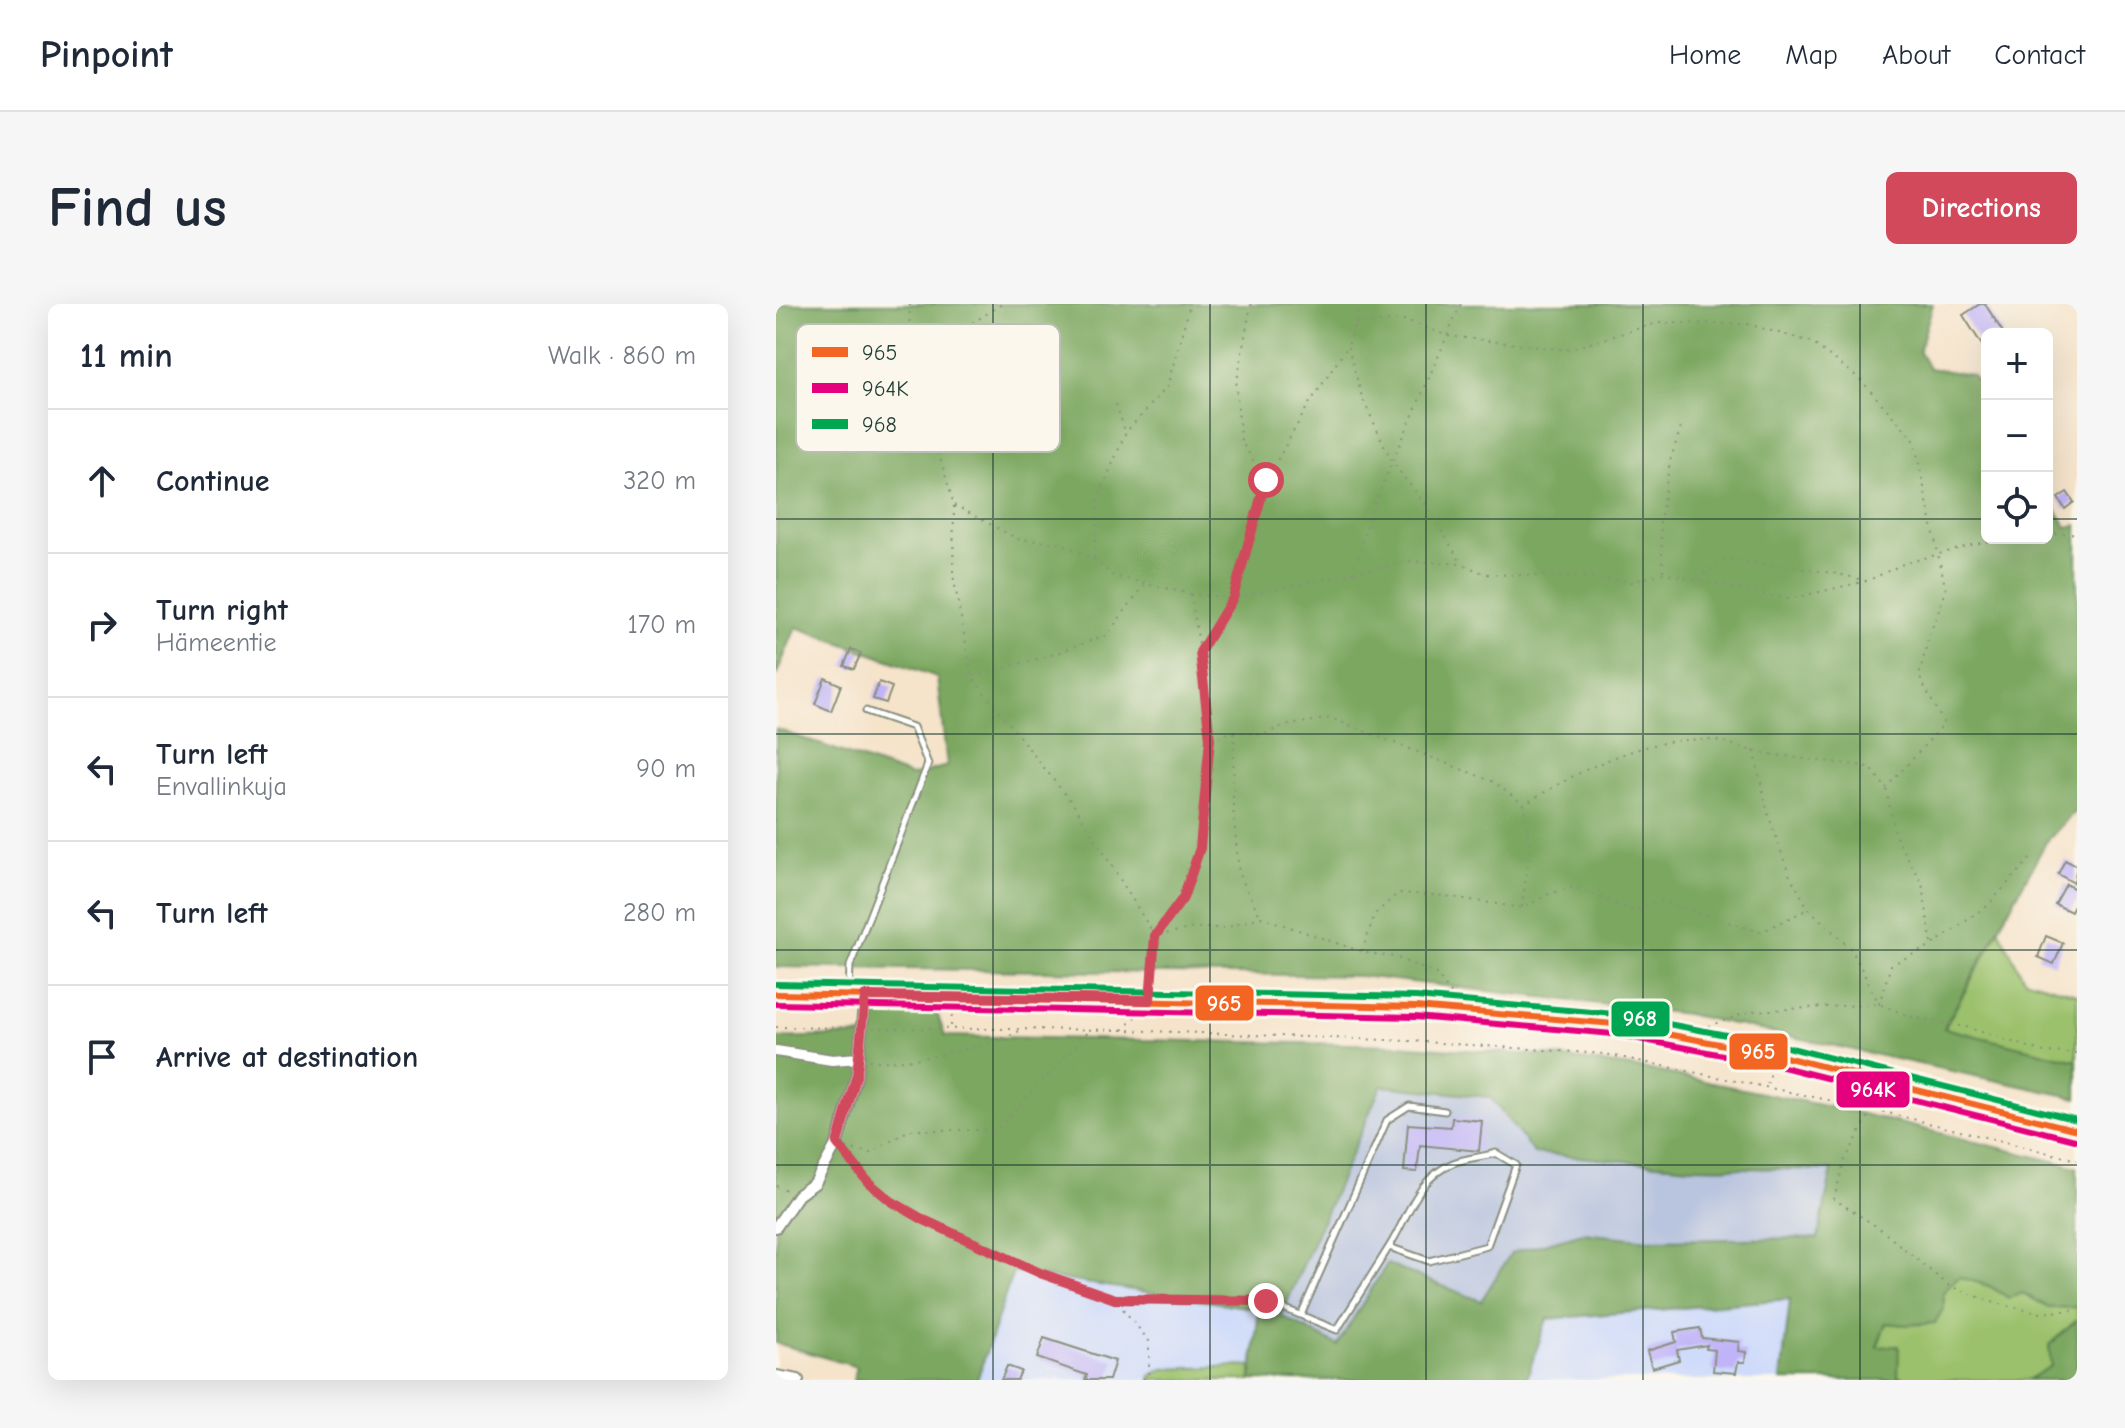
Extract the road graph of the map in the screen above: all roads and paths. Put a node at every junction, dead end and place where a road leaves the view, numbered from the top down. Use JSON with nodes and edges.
{"nodes":[{"id":1,"x":910,"y":304,"type":"edge"},
{"id":2,"x":1002,"y":304,"type":"edge"},
{"id":3,"x":1190,"y":304,"type":"edge"},
{"id":4,"x":1251,"y":304,"type":"edge"},
{"id":5,"x":1361,"y":304,"type":"edge"},
{"id":6,"x":1461,"y":304,"type":"edge"},
{"id":7,"x":909,"y":324,"type":"edge"},
{"id":8,"x":971,"y":324,"type":"edge"},
{"id":9,"x":1353,"y":324,"type":"junction"},
{"id":10,"x":1448,"y":336,"type":"junction"},
{"id":11,"x":1348,"y":346,"type":"junction"},
{"id":12,"x":1116,"y":404,"type":"dead end"},
{"id":13,"x":1681,"y":427,"type":"dead end"},
{"id":14,"x":1126,"y":432,"type":"junction"},
{"id":15,"x":938,"y":452,"type":"edge"},
{"id":16,"x":1392,"y":462,"type":"junction"},
{"id":17,"x":1266,"y":480,"type":"junction"},
{"id":18,"x":954,"y":505,"type":"junction"},
{"id":19,"x":2077,"y":533,"type":"edge"},
{"id":20,"x":2053,"y":534,"type":"edge"},
{"id":21,"x":1981,"y":543,"type":"edge"},
{"id":22,"x":1940,"y":556,"type":"junction"},
{"id":23,"x":1094,"y":559,"type":"junction"},
{"id":24,"x":1462,"y":564,"type":"junction"},
{"id":25,"x":1663,"y":573,"type":"junction"},
{"id":26,"x":1353,"y":574,"type":"junction"},
{"id":27,"x":1696,"y":580,"type":"junction"},
{"id":28,"x":1867,"y":581,"type":"junction"},
{"id":29,"x":1144,"y":584,"type":"junction"},
{"id":30,"x":1191,"y":594,"type":"junction"},
{"id":31,"x":1233,"y":598,"type":"junction"},
{"id":32,"x":1200,"y":652,"type":"junction"},
{"id":33,"x":972,"y":677,"type":"junction"},
{"id":34,"x":866,"y":711,"type":"dead end"},
{"id":35,"x":1234,"y":731,"type":"junction"},
{"id":36,"x":1210,"y":739,"type":"junction"},
{"id":37,"x":1754,"y":751,"type":"junction"},
{"id":38,"x":1886,"y":788,"type":"junction"},
{"id":39,"x":1524,"y":805,"type":"junction"},
{"id":40,"x":2031,"y":858,"type":"dead end"},
{"id":41,"x":1522,"y":908,"type":"junction"},
{"id":42,"x":1808,"y":908,"type":"junction"},
{"id":43,"x":1261,"y":917,"type":"junction"},
{"id":44,"x":1155,"y":936,"type":"junction"},
{"id":45,"x":1932,"y":945,"type":"junction"},
{"id":46,"x":1362,"y":952,"type":"junction"},
{"id":47,"x":776,"y":994,"type":"edge"},
{"id":48,"x":857,"y":996,"type":"junction"},
{"id":49,"x":1454,"y":997,"type":"dead end"},
{"id":50,"x":1150,"y":1000,"type":"junction"},
{"id":51,"x":1879,"y":1004,"type":"junction"},
{"id":52,"x":952,"y":1007,"type":"dead end"},
{"id":53,"x":776,"y":1027,"type":"edge"},
{"id":54,"x":951,"y":1027,"type":"junction"},
{"id":55,"x":862,"y":1028,"type":"junction"},
{"id":56,"x":1703,"y":1028,"type":"dead end"},
{"id":57,"x":1022,"y":1029,"type":"junction"},
{"id":58,"x":1090,"y":1030,"type":"junction"},
{"id":59,"x":776,"y":1051,"type":"edge"},
{"id":60,"x":2077,"y":1054,"type":"edge"},
{"id":61,"x":1777,"y":1055,"type":"junction"},
{"id":62,"x":859,"y":1058,"type":"junction"},
{"id":63,"x":1767,"y":1087,"type":"junction"},
{"id":64,"x":1872,"y":1109,"type":"junction"},
{"id":65,"x":1445,"y":1111,"type":"dead end"},
{"id":66,"x":2077,"y":1130,"type":"edge"},
{"id":67,"x":2077,"y":1160,"type":"edge"},
{"id":68,"x":776,"y":1227,"type":"edge"},
{"id":69,"x":1389,"y":1247,"type":"junction"},
{"id":70,"x":1115,"y":1299,"type":"junction"},
{"id":71,"x":2077,"y":1310,"type":"edge"},
{"id":72,"x":1301,"y":1315,"type":"junction"},
{"id":73,"x":776,"y":1376,"type":"edge"},
{"id":74,"x":798,"y":1380,"type":"edge"},
{"id":75,"x":1143,"y":1380,"type":"edge"}],
"edges":[{"from":1,"to":7,"type":"path"},
{"from":2,"to":8,"type":"path"},
{"from":3,"to":14,"type":"path"},
{"from":4,"to":17,"type":"path"},
{"from":5,"to":9,"type":"path"},
{"from":6,"to":10,"type":"path"},
{"from":9,"to":10,"type":"path"},
{"from":9,"to":11,"type":"path"},
{"from":10,"to":16,"type":"path"},
{"from":10,"to":22,"type":"path"},
{"from":11,"to":16,"type":"path"},
{"from":11,"to":17,"type":"path"},
{"from":12,"to":14,"type":"path"},
{"from":13,"to":25,"type":"path"},
{"from":14,"to":23,"type":"path"},
{"from":15,"to":18,"type":"path"},
{"from":16,"to":24,"type":"path"},
{"from":16,"to":26,"type":"path"},
{"from":17,"to":31,"type":"path"},
{"from":18,"to":23,"type":"path"},
{"from":18,"to":33,"type":"path"},
{"from":19,"to":20,"type":"path"},
{"from":21,"to":22,"type":"path"},
{"from":22,"to":28,"type":"path"},
{"from":22,"to":38,"type":"path"},
{"from":23,"to":29,"type":"path"},
{"from":24,"to":25,"type":"path"},
{"from":24,"to":26,"type":"path"},
{"from":25,"to":27,"type":"path"},
{"from":26,"to":31,"type":"path"},
{"from":27,"to":28,"type":"path"},
{"from":27,"to":28,"type":"path"},
{"from":29,"to":30,"type":"path"},
{"from":29,"to":33,"type":"path"},
{"from":30,"to":31,"type":"path"},
{"from":30,"to":32,"type":"path"},
{"from":31,"to":32,"type":"path"},
{"from":32,"to":36,"type":"path"},
{"from":33,"to":44,"type":"path"},
{"from":34,"to":48,"type":"lane"},
{"from":35,"to":36,"type":"path"},
{"from":35,"to":39,"type":"path"},
{"from":35,"to":43,"type":"path"},
{"from":36,"to":44,"type":"path"},
{"from":37,"to":38,"type":"path"},
{"from":37,"to":39,"type":"path"},
{"from":37,"to":42,"type":"path"},
{"from":38,"to":45,"type":"path"},
{"from":39,"to":41,"type":"path"},
{"from":40,"to":45,"type":"path"},
{"from":41,"to":42,"type":"path"},
{"from":41,"to":46,"type":"path"},
{"from":42,"to":51,"type":"path"},
{"from":43,"to":44,"type":"path"},
{"from":43,"to":46,"type":"path"},
{"from":44,"to":50,"type":"path"},
{"from":45,"to":51,"type":"path"},
{"from":46,"to":49,"type":"path"},
{"from":47,"to":48,"type":"main road"},
{"from":48,"to":50,"type":"main road"},
{"from":48,"to":55,"type":"street"},
{"from":50,"to":61,"type":"main road"},
{"from":51,"to":56,"type":"path"},
{"from":51,"to":60,"type":"path"},
{"from":52,"to":54,"type":"path"},
{"from":53,"to":55,"type":"path"},
{"from":54,"to":55,"type":"path"},
{"from":54,"to":57,"type":"path"},
{"from":55,"to":62,"type":"street"},
{"from":57,"to":58,"type":"path"},
{"from":57,"to":62,"type":"path"},
{"from":58,"to":63,"type":"path"},
{"from":58,"to":70,"type":"path"},
{"from":59,"to":62,"type":"street"},
{"from":61,"to":63,"type":"path"},
{"from":61,"to":66,"type":"main road"},
{"from":62,"to":68,"type":"street"},
{"from":63,"to":64,"type":"path"},
{"from":64,"to":67,"type":"path"},
{"from":64,"to":71,"type":"path"},
{"from":65,"to":72,"type":"lane"},
{"from":69,"to":69,"type":"lane"},
{"from":69,"to":72,"type":"lane"},
{"from":70,"to":72,"type":"lane"},
{"from":70,"to":75,"type":"path"},
{"from":73,"to":74,"type":"street"}]}
